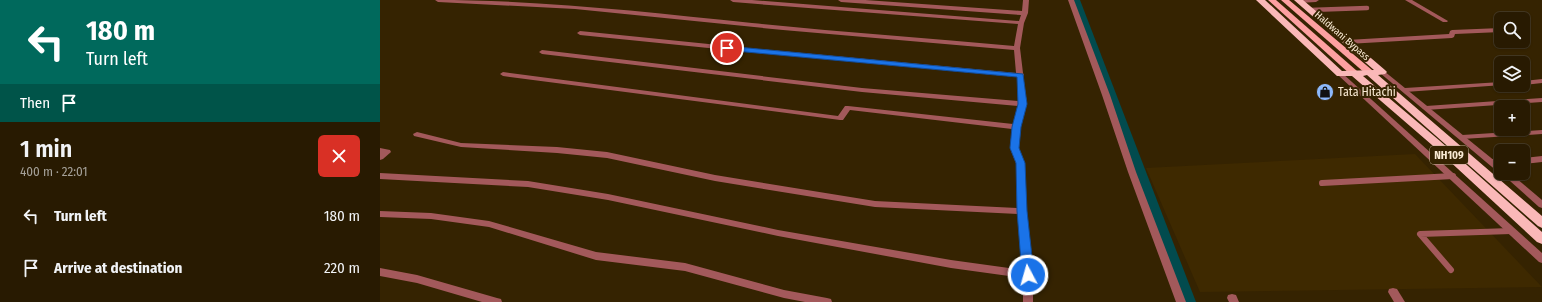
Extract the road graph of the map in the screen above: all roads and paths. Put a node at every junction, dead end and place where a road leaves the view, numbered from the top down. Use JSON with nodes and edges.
{"nodes":[{"id":1,"x":438,"y":0,"type":"edge"},
{"id":2,"x":733,"y":0,"type":"edge"},
{"id":3,"x":841,"y":0,"type":"edge"},
{"id":4,"x":1026,"y":0,"type":"edge"},
{"id":5,"x":1071,"y":0,"type":"edge"},
{"id":6,"x":1260,"y":0,"type":"edge"},
{"id":7,"x":1272,"y":0,"type":"edge"},
{"id":8,"x":1285,"y":0,"type":"edge"},
{"id":9,"x":1298,"y":0,"type":"edge"},
{"id":10,"x":1316,"y":0,"type":"edge"},
{"id":11,"x":1408,"y":0,"type":"edge"},
{"id":12,"x":1367,"y":8,"type":"dead end"},
{"id":13,"x":1310,"y":10,"type":"junction"},
{"id":14,"x":1025,"y":13,"type":"junction"},
{"id":15,"x":1445,"y":21,"type":"dead end"},
{"id":16,"x":1021,"y":23,"type":"junction"},
{"id":17,"x":1494,"y":30,"type":"edge"},
{"id":18,"x":580,"y":33,"type":"dead end"},
{"id":19,"x":1347,"y":42,"type":"junction"},
{"id":20,"x":1017,"y":48,"type":"junction"},
{"id":21,"x":542,"y":52,"type":"dead end"},
{"id":22,"x":1369,"y":72,"type":"junction"},
{"id":23,"x":1382,"y":72,"type":"junction"},
{"id":24,"x":1354,"y":73,"type":"junction"},
{"id":25,"x":503,"y":74,"type":"dead end"},
{"id":26,"x":1340,"y":74,"type":"junction"},
{"id":27,"x":1021,"y":75,"type":"junction"},
{"id":28,"x":1542,"y":81,"type":"edge"},
{"id":29,"x":1530,"y":82,"type":"edge"},
{"id":30,"x":1494,"y":84,"type":"edge"},
{"id":31,"x":1405,"y":90,"type":"junction"},
{"id":32,"x":1542,"y":100,"type":"edge"},
{"id":33,"x":1022,"y":104,"type":"junction"},
{"id":34,"x":1426,"y":108,"type":"junction"},
{"id":35,"x":1016,"y":127,"type":"junction"},
{"id":36,"x":1542,"y":132,"type":"edge"},
{"id":37,"x":417,"y":134,"type":"dead end"},
{"id":38,"x":1462,"y":137,"type":"junction"},
{"id":39,"x":380,"y":151,"type":"edge"},
{"id":40,"x":380,"y":157,"type":"edge"},
{"id":41,"x":1542,"y":159,"type":"edge"},
{"id":42,"x":1494,"y":160,"type":"edge"},
{"id":43,"x":1530,"y":160,"type":"edge"},
{"id":44,"x":380,"y":176,"type":"edge"},
{"id":45,"x":1453,"y":176,"type":"junction"},
{"id":46,"x":1513,"y":180,"type":"edge"},
{"id":47,"x":1322,"y":183,"type":"dead end"},
{"id":48,"x":1542,"y":205,"type":"edge"},
{"id":49,"x":1022,"y":211,"type":"junction"},
{"id":50,"x":380,"y":214,"type":"edge"},
{"id":51,"x":1542,"y":223,"type":"edge"},
{"id":52,"x":1511,"y":231,"type":"junction"},
{"id":53,"x":1542,"y":239,"type":"edge"},
{"id":54,"x":1542,"y":259,"type":"edge"},
{"id":55,"x":1451,"y":270,"type":"dead end"},
{"id":56,"x":380,"y":272,"type":"edge"},
{"id":57,"x":1028,"y":275,"type":"junction"},
{"id":58,"x":1393,"y":292,"type":"dead end"},
{"id":59,"x":497,"y":302,"type":"edge"},
{"id":60,"x":827,"y":302,"type":"edge"},
{"id":61,"x":1028,"y":302,"type":"edge"},
{"id":62,"x":1181,"y":302,"type":"edge"},
{"id":63,"x":1400,"y":302,"type":"edge"}],
"edges":[{"from":1,"to":20,"type":"street"},
{"from":2,"to":16,"type":"street"},
{"from":3,"to":14,"type":"street"},
{"from":4,"to":14,"type":"street"},
{"from":5,"to":62,"type":"street"},
{"from":6,"to":26,"type":"highway"},
{"from":7,"to":24,"type":"main road","name":"Haldwani Bypass"},
{"from":8,"to":22,"type":"main road","name":"Haldwani Bypass"},
{"from":9,"to":10,"type":"street"},
{"from":9,"to":13,"type":"highway"},
{"from":11,"to":15,"type":"street"},
{"from":12,"to":13,"type":"lane"},
{"from":13,"to":19,"type":"highway"},
{"from":14,"to":16,"type":"street"},
{"from":16,"to":20,"type":"street"},
{"from":17,"to":19,"type":"street"},
{"from":18,"to":27,"type":"street"},
{"from":19,"to":23,"type":"highway"},
{"from":20,"to":27,"type":"street"},
{"from":21,"to":33,"type":"street"},
{"from":22,"to":23,"type":"highway"},
{"from":22,"to":24,"type":"highway"},
{"from":22,"to":51,"type":"highway","number":"NH109"},
{"from":23,"to":31,"type":"street"},
{"from":24,"to":26,"type":"highway"},
{"from":24,"to":53,"type":"highway","number":"NH109"},
{"from":25,"to":35,"type":"street"},
{"from":26,"to":45,"type":"street"},
{"from":27,"to":33,"type":"street"},
{"from":28,"to":29,"type":"street"},
{"from":30,"to":31,"type":"street"},
{"from":31,"to":34,"type":"street"},
{"from":32,"to":34,"type":"street"},
{"from":33,"to":35,"type":"street"},
{"from":34,"to":38,"type":"street"},
{"from":35,"to":49,"type":"street"},
{"from":36,"to":38,"type":"street"},
{"from":37,"to":49,"type":"street"},
{"from":38,"to":42,"type":"street"},
{"from":39,"to":40,"type":"street"},
{"from":41,"to":43,"type":"street"},
{"from":44,"to":57,"type":"street"},
{"from":45,"to":47,"type":"lane"},
{"from":45,"to":52,"type":"street"},
{"from":46,"to":48,"type":"street"},
{"from":49,"to":57,"type":"street"},
{"from":50,"to":60,"type":"street"},
{"from":52,"to":54,"type":"street"},
{"from":52,"to":55,"type":"lane"},
{"from":56,"to":59,"type":"street"},
{"from":57,"to":61,"type":"street"},
{"from":58,"to":63,"type":"street"}]}
